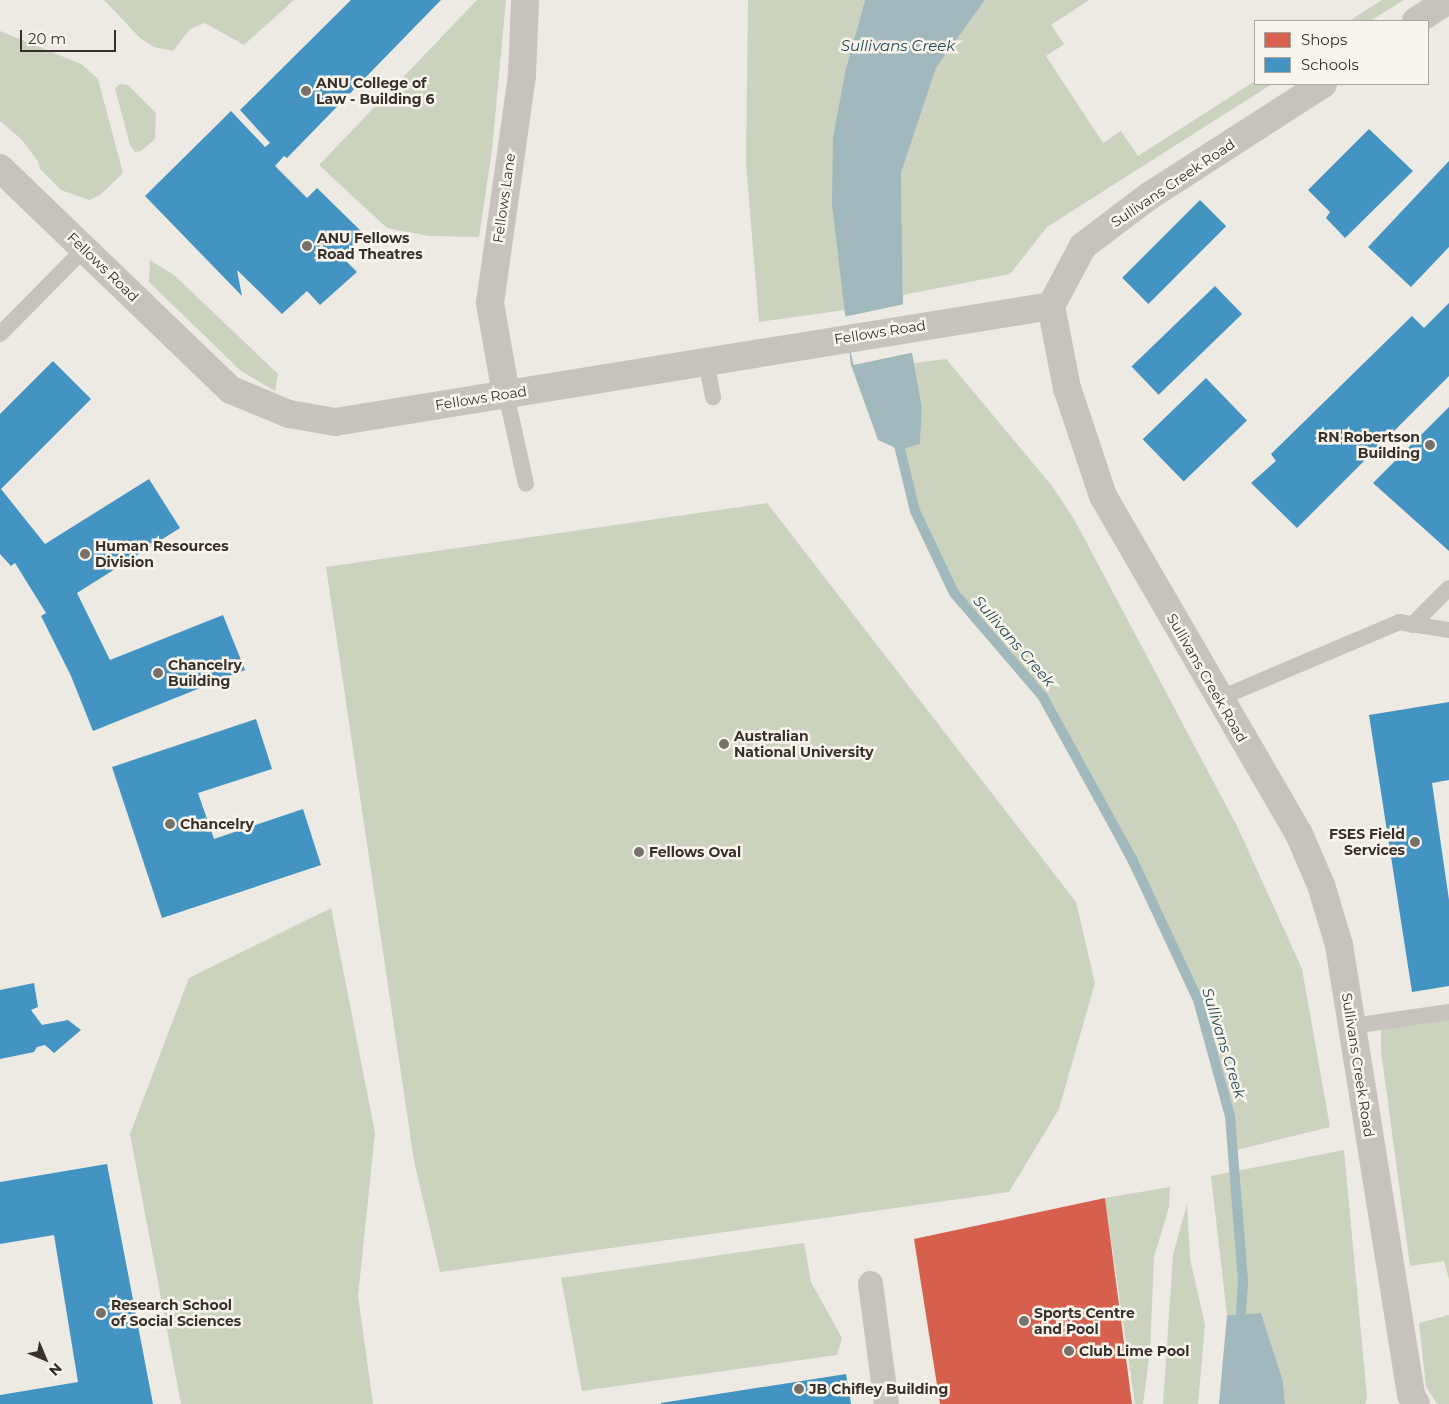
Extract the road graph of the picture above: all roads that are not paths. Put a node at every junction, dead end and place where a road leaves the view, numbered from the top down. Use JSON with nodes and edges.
{"nodes":[{"id":1,"x":525,"y":0,"type":"edge"},
{"id":2,"x":1448,"y":0,"type":"edge"},
{"id":3,"x":1418,"y":20,"type":"edge"},
{"id":4,"x":1320,"y":85,"type":"edge"},
{"id":5,"x":0,"y":168,"type":"edge"},
{"id":6,"x":84,"y":249,"type":"junction"},
{"id":7,"x":1051,"y":306,"type":"junction"},
{"id":8,"x":0,"y":334,"type":"edge"},
{"id":9,"x":706,"y":361,"type":"junction"},
{"id":10,"x":506,"y":394,"type":"junction"},
{"id":11,"x":713,"y":397,"type":"dead end"},
{"id":12,"x":526,"y":484,"type":"dead end"},
{"id":13,"x":1449,"y":588,"type":"edge"},
{"id":14,"x":1412,"y":625,"type":"junction"},
{"id":15,"x":1449,"y":630,"type":"edge"},
{"id":16,"x":1218,"y":698,"type":"junction"},
{"id":17,"x":1449,"y":1012,"type":"edge"},
{"id":18,"x":1352,"y":1026,"type":"junction"},
{"id":19,"x":870,"y":1283,"type":"dead end"},
{"id":20,"x":886,"y":1404,"type":"edge"},
{"id":21,"x":1416,"y":1404,"type":"edge"}],
"edges":[{"from":1,"to":10,"type":"street","name":"Fellows Lane"},
{"from":2,"to":3,"type":"street"},
{"from":4,"to":7,"type":"street","name":"Sullivans Creek Road"},
{"from":5,"to":6,"type":"street","name":"Fellows Road"},
{"from":6,"to":8,"type":"lane"},
{"from":6,"to":10,"type":"street","name":"Fellows Road"},
{"from":7,"to":9,"type":"street","name":"Fellows Road"},
{"from":7,"to":16,"type":"street","name":"Sullivans Creek Road"},
{"from":9,"to":10,"type":"street","name":"Fellows Road"},
{"from":9,"to":11,"type":"lane"},
{"from":10,"to":12,"type":"lane"},
{"from":13,"to":14,"type":"lane"},
{"from":14,"to":15,"type":"lane"},
{"from":14,"to":16,"type":"lane"},
{"from":16,"to":18,"type":"street","name":"Sullivans Creek Road"},
{"from":17,"to":18,"type":"lane"},
{"from":18,"to":21,"type":"street","name":"Sullivans Creek Road"},
{"from":19,"to":20,"type":"street"}]}
